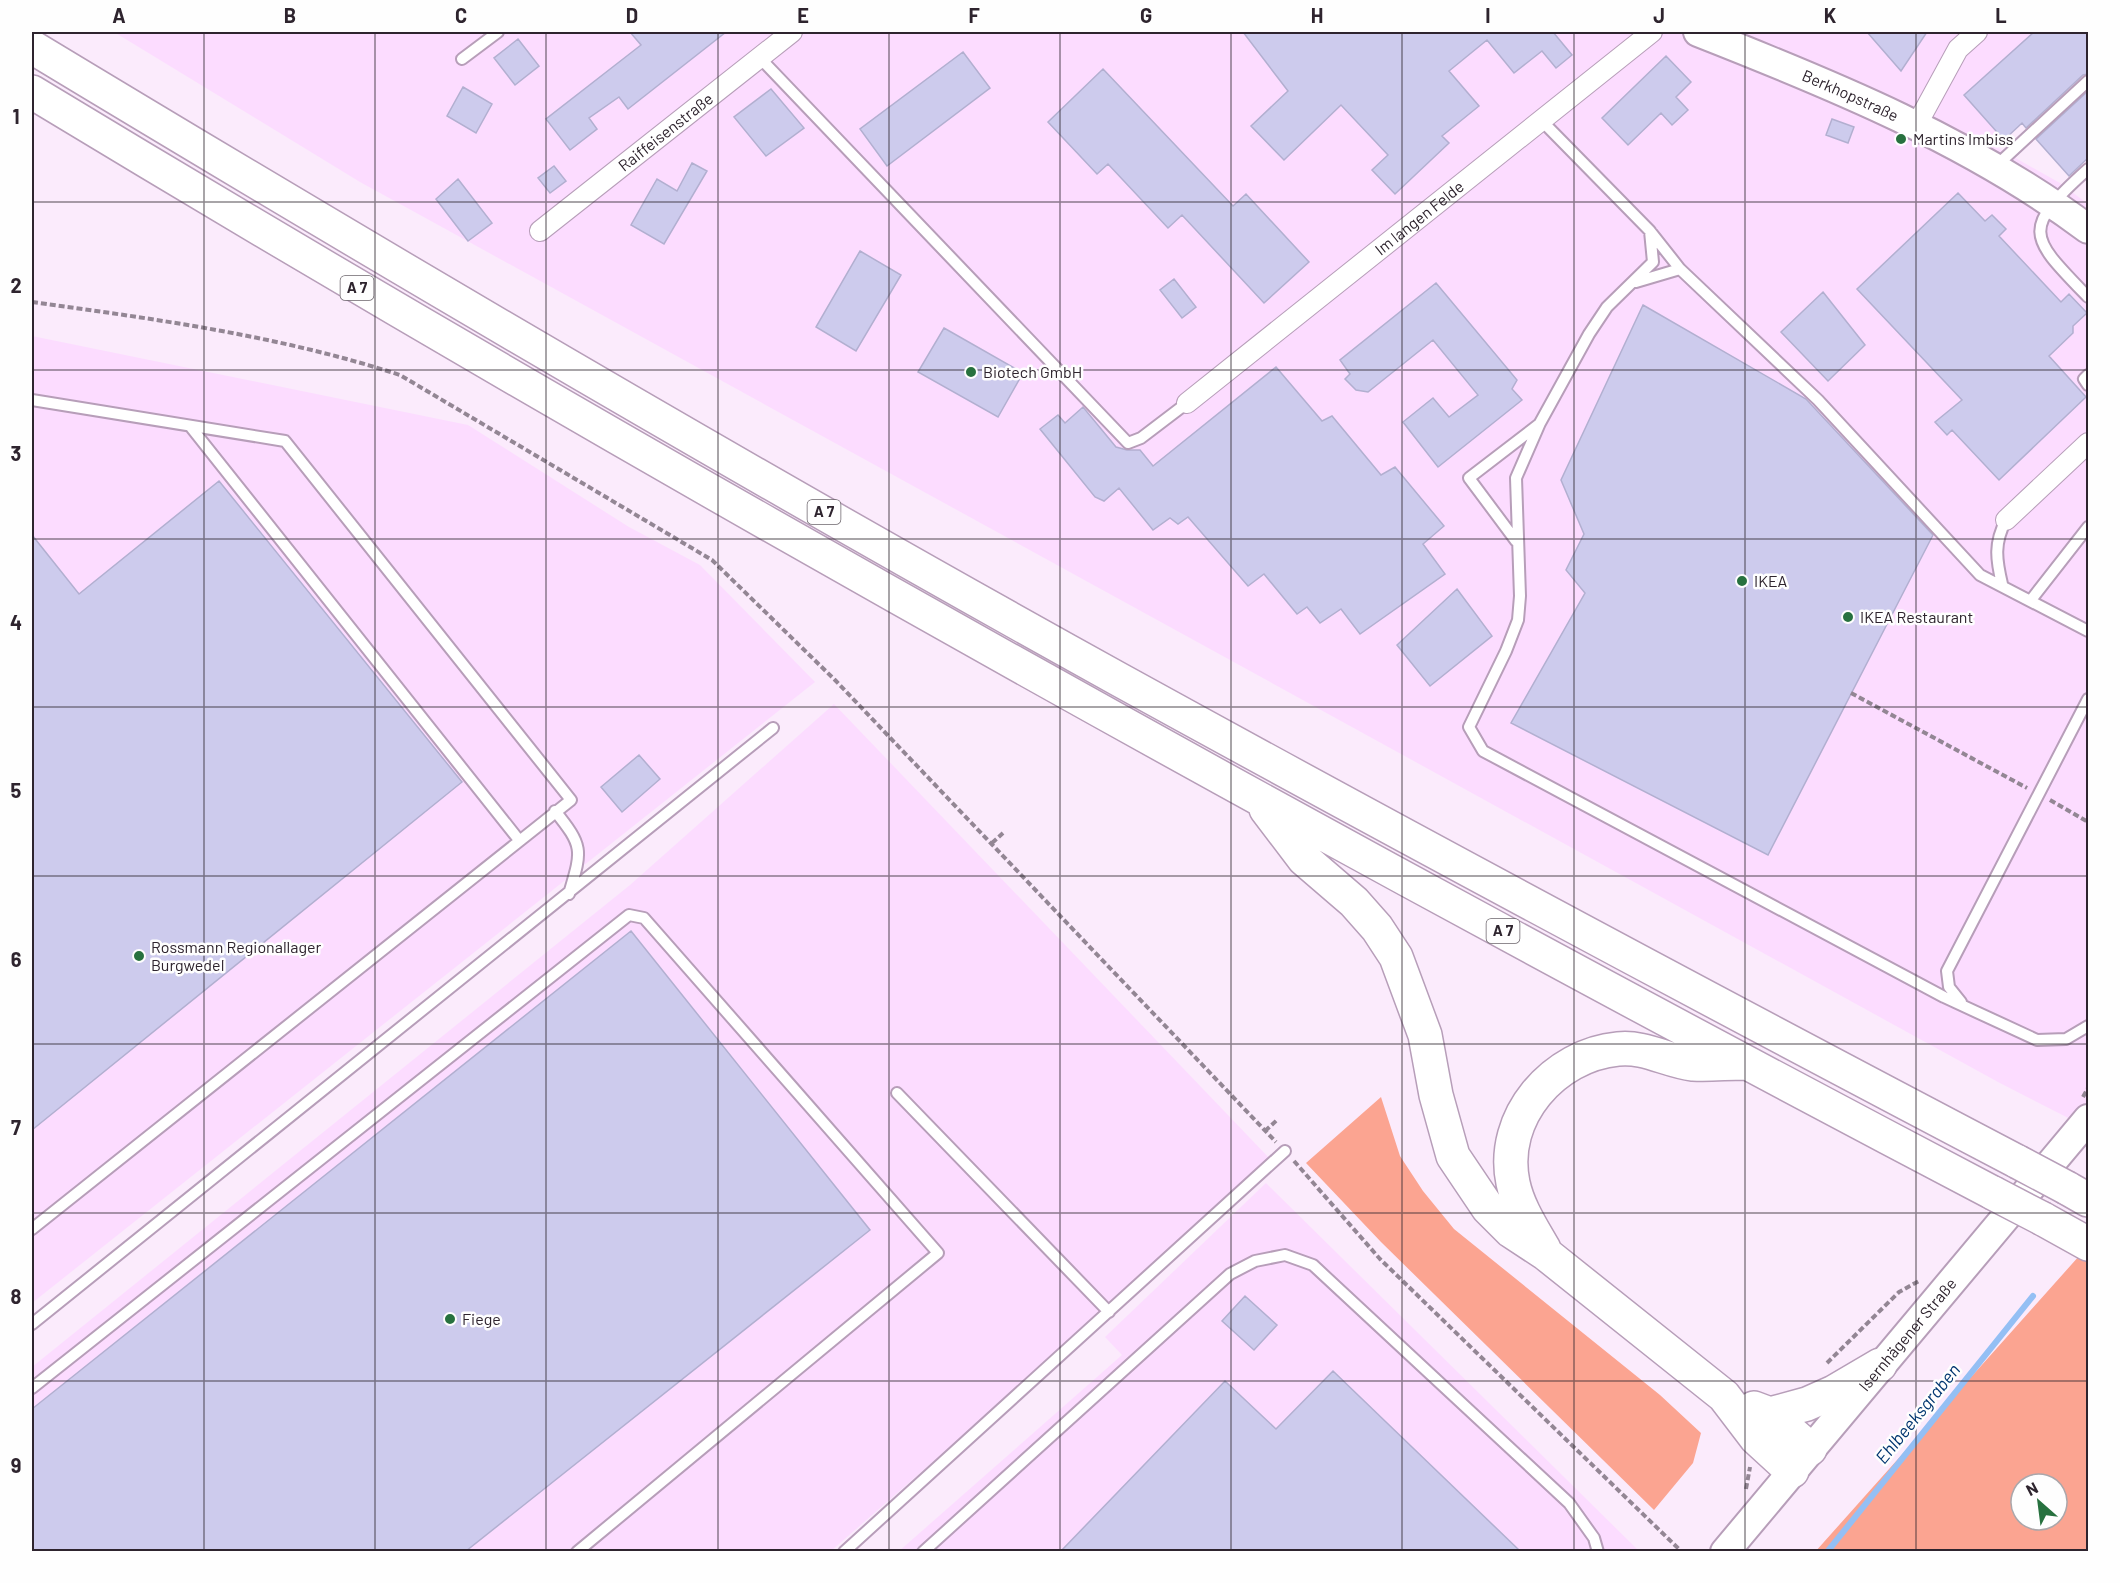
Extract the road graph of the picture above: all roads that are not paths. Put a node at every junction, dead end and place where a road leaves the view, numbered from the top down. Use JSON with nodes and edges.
{"nodes":[{"id":1,"x":498,"y":32,"type":"edge"},
{"id":2,"x":792,"y":32,"type":"edge"},
{"id":3,"x":1652,"y":32,"type":"edge"},
{"id":4,"x":1698,"y":32,"type":"edge"},
{"id":5,"x":1977,"y":32,"type":"edge"},
{"id":6,"x":32,"y":47,"type":"edge"},
{"id":7,"x":759,"y":57,"type":"junction"},
{"id":8,"x":462,"y":59,"type":"dead end"},
{"id":9,"x":2088,"y":81,"type":"edge"},
{"id":10,"x":32,"y":92,"type":"edge"},
{"id":11,"x":1541,"y":120,"type":"junction"},
{"id":12,"x":1916,"y":126,"type":"junction"},
{"id":13,"x":1993,"y":168,"type":"junction"},
{"id":14,"x":2088,"y":169,"type":"edge"},
{"id":15,"x":2052,"y":202,"type":"junction"},
{"id":16,"x":2088,"y":229,"type":"edge"},
{"id":17,"x":540,"y":231,"type":"dead end"},
{"id":18,"x":1650,"y":231,"type":"junction"},
{"id":19,"x":1680,"y":269,"type":"junction"},
{"id":20,"x":1633,"y":282,"type":"junction"},
{"id":21,"x":2088,"y":297,"type":"edge"},
{"id":22,"x":2088,"y":375,"type":"edge"},
{"id":23,"x":2088,"y":385,"type":"edge"},
{"id":24,"x":32,"y":400,"type":"edge"},
{"id":25,"x":1187,"y":403,"type":"joint"},
{"id":26,"x":1540,"y":423,"type":"junction"},
{"id":27,"x":189,"y":426,"type":"junction"},
{"id":28,"x":2088,"y":443,"type":"edge"},
{"id":29,"x":2088,"y":527,"type":"edge"},
{"id":30,"x":2002,"y":528,"type":"joint"},
{"id":31,"x":1516,"y":541,"type":"junction"},
{"id":32,"x":2002,"y":584,"type":"junction"},
{"id":33,"x":2031,"y":600,"type":"junction"},
{"id":34,"x":2088,"y":631,"type":"edge"},
{"id":35,"x":2088,"y":699,"type":"edge"},
{"id":36,"x":773,"y":728,"type":"dead end"},
{"id":37,"x":1260,"y":801,"type":"junction"},
{"id":38,"x":555,"y":811,"type":"junction"},
{"id":39,"x":519,"y":840,"type":"junction"},
{"id":40,"x":569,"y":894,"type":"junction"},
{"id":41,"x":1962,"y":1003,"type":"junction"},
{"id":42,"x":2088,"y":1026,"type":"edge"},
{"id":43,"x":1745,"y":1063,"type":"junction"},
{"id":44,"x":897,"y":1093,"type":"dead end"},
{"id":45,"x":2088,"y":1119,"type":"edge"},
{"id":46,"x":1285,"y":1152,"type":"road end"},
{"id":47,"x":2078,"y":1194,"type":"edge"},
{"id":48,"x":32,"y":1228,"type":"edge"},
{"id":49,"x":2088,"y":1244,"type":"edge"},
{"id":50,"x":1546,"y":1254,"type":"junction"},
{"id":51,"x":1109,"y":1312,"type":"junction"},
{"id":52,"x":32,"y":1324,"type":"edge"},
{"id":53,"x":1880,"y":1365,"type":"junction"},
{"id":54,"x":32,"y":1388,"type":"edge"},
{"id":55,"x":1724,"y":1396,"type":"junction"},
{"id":56,"x":1770,"y":1414,"type":"junction"},
{"id":57,"x":1801,"y":1460,"type":"junction"},
{"id":58,"x":577,"y":1551,"type":"edge"},
{"id":59,"x":844,"y":1551,"type":"edge"},
{"id":60,"x":923,"y":1551,"type":"edge"},
{"id":61,"x":1598,"y":1551,"type":"edge"},
{"id":62,"x":1725,"y":1551,"type":"edge"}],
"edges":[{"from":1,"to":8,"type":"lane"},
{"from":2,"to":7,"type":"street","name":"Raiffeisenstraße"},
{"from":3,"to":11,"type":"street","name":"Im langen Felde"},
{"from":4,"to":12,"type":"main road","name":"Berkhopstraße"},
{"from":5,"to":12,"type":"street"},
{"from":6,"to":47,"type":"highway","number":"A 7","bridge":true},
{"from":7,"to":17,"type":"street","name":"Raiffeisenstraße"},
{"from":7,"to":25,"type":"lane"},
{"from":9,"to":13,"type":"lane"},
{"from":10,"to":37,"type":"highway","number":"A 7"},
{"from":11,"to":18,"type":"lane"},
{"from":11,"to":25,"type":"street","name":"Im langen Felde"},
{"from":12,"to":13,"type":"main road","name":"Berkhopstraße"},
{"from":13,"to":15,"type":"main road","name":"Berkhopstraße"},
{"from":14,"to":15,"type":"lane"},
{"from":15,"to":16,"type":"main road","name":"Berkhopstraße"},
{"from":15,"to":21,"type":"lane"},
{"from":18,"to":19,"type":"lane"},
{"from":18,"to":20,"type":"lane"},
{"from":19,"to":20,"type":"lane"},
{"from":19,"to":32,"type":"lane"},
{"from":20,"to":26,"type":"lane"},
{"from":22,"to":23,"type":"lane"},
{"from":24,"to":27,"type":"lane"},
{"from":26,"to":31,"type":"lane"},
{"from":26,"to":31,"type":"lane"},
{"from":27,"to":38,"type":"lane"},
{"from":27,"to":39,"type":"lane"},
{"from":28,"to":30,"type":"street"},
{"from":29,"to":33,"type":"lane"},
{"from":30,"to":32,"type":"lane"},
{"from":31,"to":41,"type":"lane"},
{"from":32,"to":33,"type":"lane"},
{"from":33,"to":34,"type":"lane"},
{"from":35,"to":41,"type":"lane"},
{"from":36,"to":40,"type":"lane"},
{"from":37,"to":43,"type":"highway","number":"A 7"},
{"from":37,"to":50,"type":"highway"},
{"from":38,"to":39,"type":"lane"},
{"from":38,"to":40,"type":"lane"},
{"from":39,"to":48,"type":"lane"},
{"from":40,"to":52,"type":"lane"},
{"from":41,"to":42,"type":"lane"},
{"from":43,"to":49,"type":"highway","number":"A 7","bridge":true},
{"from":43,"to":50,"type":"highway"},
{"from":44,"to":51,"type":"lane"},
{"from":45,"to":53,"type":"main road","name":"Isernhägener Straße"},
{"from":46,"to":51,"type":"lane"},
{"from":50,"to":55,"type":"highway"},
{"from":51,"to":59,"type":"lane"},
{"from":53,"to":56,"type":"highway"},
{"from":53,"to":57,"type":"main road","name":"Isernhägener Straße"},
{"from":54,"to":58,"type":"lane"},
{"from":55,"to":56,"type":"highway"},
{"from":55,"to":57,"type":"highway"},
{"from":56,"to":57,"type":"highway"},
{"from":57,"to":62,"type":"main road","name":"Isernhägener Straße"},
{"from":60,"to":61,"type":"lane"}]}
